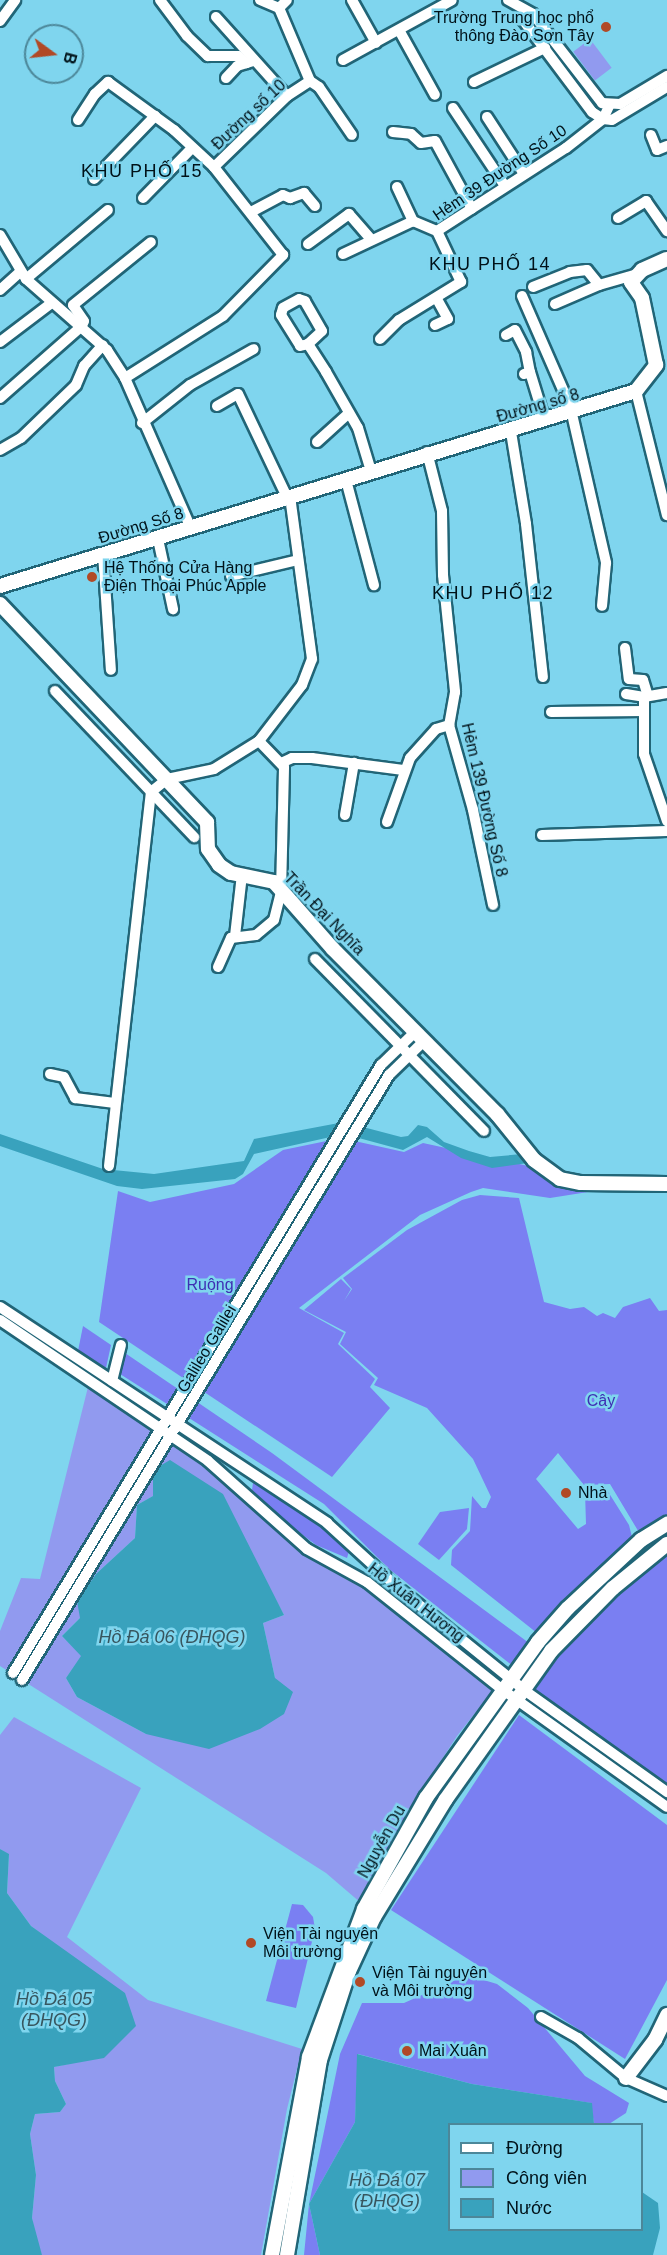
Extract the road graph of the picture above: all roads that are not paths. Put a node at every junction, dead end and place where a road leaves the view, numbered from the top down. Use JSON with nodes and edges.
{"nodes":[{"id":1,"x":15,"y":0,"type":"edge"},
{"id":2,"x":160,"y":0,"type":"edge"},
{"id":3,"x":260,"y":0,"type":"edge"},
{"id":4,"x":352,"y":0,"type":"edge"},
{"id":5,"x":452,"y":0,"type":"edge"},
{"id":6,"x":508,"y":0,"type":"edge"},
{"id":7,"x":283,"y":4,"type":"edge"},
{"id":8,"x":526,"y":14,"type":"junction"},
{"id":9,"x":216,"y":17,"type":"dead end"},
{"id":10,"x":0,"y":21,"type":"edge"},
{"id":11,"x":399,"y":30,"type":"junction"},
{"id":12,"x":376,"y":43,"type":"junction"},
{"id":13,"x":545,"y":48,"type":"junction"},
{"id":14,"x":343,"y":60,"type":"dead end"},
{"id":15,"x":251,"y":62,"type":"junction"},
{"id":16,"x":667,"y":76,"type":"edge"},
{"id":17,"x":226,"y":78,"type":"dead end"},
{"id":18,"x":310,"y":81,"type":"junction"},
{"id":19,"x":474,"y":82,"type":"dead end"},
{"id":20,"x":667,"y":87,"type":"edge"},
{"id":21,"x":435,"y":95,"type":"dead end"},
{"id":22,"x":287,"y":96,"type":"junction"},
{"id":23,"x":609,"y":106,"type":"junction"},
{"id":24,"x":453,"y":108,"type":"dead end"},
{"id":25,"x":156,"y":116,"type":"junction"},
{"id":26,"x":487,"y":117,"type":"dead end"},
{"id":27,"x":603,"y":119,"type":"junction"},
{"id":28,"x":78,"y":120,"type":"dead end"},
{"id":29,"x":393,"y":132,"type":"dead end"},
{"id":30,"x":352,"y":135,"type":"dead end"},
{"id":31,"x":651,"y":135,"type":"dead end"},
{"id":32,"x":667,"y":146,"type":"edge"},
{"id":33,"x":192,"y":148,"type":"junction"},
{"id":34,"x":214,"y":167,"type":"junction"},
{"id":35,"x":524,"y":174,"type":"junction"},
{"id":36,"x":94,"y":179,"type":"dead end"},
{"id":37,"x":505,"y":186,"type":"junction"},
{"id":38,"x":397,"y":188,"type":"dead end"},
{"id":39,"x":143,"y":198,"type":"dead end"},
{"id":40,"x":315,"y":206,"type":"dead end"},
{"id":41,"x":472,"y":209,"type":"junction"},
{"id":42,"x":108,"y":210,"type":"dead end"},
{"id":43,"x":251,"y":212,"type":"junction"},
{"id":44,"x":618,"y":218,"type":"dead end"},
{"id":45,"x":414,"y":221,"type":"junction"},
{"id":46,"x":437,"y":231,"type":"junction"},
{"id":47,"x":667,"y":231,"type":"edge"},
{"id":48,"x":0,"y":235,"type":"edge"},
{"id":49,"x":370,"y":238,"type":"junction"},
{"id":50,"x":151,"y":242,"type":"dead end"},
{"id":51,"x":308,"y":244,"type":"dead end"},
{"id":52,"x":343,"y":254,"type":"dead end"},
{"id":53,"x":667,"y":259,"type":"edge"},
{"id":54,"x":637,"y":274,"type":"junction"},
{"id":55,"x":24,"y":275,"type":"junction"},
{"id":56,"x":599,"y":285,"type":"junction"},
{"id":57,"x":533,"y":287,"type":"dead end"},
{"id":58,"x":0,"y":290,"type":"edge"},
{"id":59,"x":522,"y":296,"type":"dead end"},
{"id":60,"x":437,"y":299,"type":"junction"},
{"id":61,"x":50,"y":304,"type":"junction"},
{"id":62,"x":555,"y":304,"type":"dead end"},
{"id":63,"x":435,"y":325,"type":"dead end"},
{"id":64,"x":82,"y":326,"type":"junction"},
{"id":65,"x":506,"y":335,"type":"dead end"},
{"id":66,"x":380,"y":339,"type":"dead end"},
{"id":67,"x":0,"y":342,"type":"edge"},
{"id":68,"x":308,"y":344,"type":"dead end"},
{"id":69,"x":103,"y":345,"type":"junction"},
{"id":70,"x":254,"y":349,"type":"dead end"},
{"id":71,"x":661,"y":364,"type":"edge"},
{"id":72,"x":125,"y":378,"type":"junction"},
{"id":73,"x":636,"y":391,"type":"junction"},
{"id":74,"x":0,"y":398,"type":"edge"},
{"id":75,"x":217,"y":406,"type":"dead end"},
{"id":76,"x":349,"y":413,"type":"junction"},
{"id":77,"x":572,"y":413,"type":"junction"},
{"id":78,"x":546,"y":421,"type":"junction"},
{"id":79,"x":142,"y":423,"type":"junction"},
{"id":80,"x":511,"y":432,"type":"junction"},
{"id":81,"x":317,"y":442,"type":"dead end"},
{"id":82,"x":0,"y":450,"type":"edge"},
{"id":83,"x":426,"y":452,"type":"junction"},
{"id":84,"x":371,"y":471,"type":"junction"},
{"id":85,"x":346,"y":480,"type":"junction"},
{"id":86,"x":289,"y":496,"type":"junction"},
{"id":87,"x":667,"y":514,"type":"edge"},
{"id":88,"x":191,"y":528,"type":"junction"},
{"id":89,"x":158,"y":538,"type":"junction"},
{"id":90,"x":103,"y":554,"type":"junction"},
{"id":91,"x":298,"y":560,"type":"junction"},
{"id":92,"x":231,"y":576,"type":"dead end"},
{"id":93,"x":0,"y":585,"type":"edge"},
{"id":94,"x":374,"y":585,"type":"dead end"},
{"id":95,"x":0,"y":604,"type":"edge"},
{"id":96,"x":602,"y":606,"type":"dead end"},
{"id":97,"x":173,"y":609,"type":"dead end"},
{"id":98,"x":624,"y":648,"type":"dead end"},
{"id":99,"x":111,"y":670,"type":"dead end"},
{"id":100,"x":543,"y":677,"type":"dead end"},
{"id":101,"x":55,"y":691,"type":"dead end"},
{"id":102,"x":667,"y":693,"type":"edge"},
{"id":103,"x":626,"y":694,"type":"dead end"},
{"id":104,"x":646,"y":697,"type":"junction"},
{"id":105,"x":644,"y":711,"type":"junction"},
{"id":106,"x":551,"y":712,"type":"dead end"},
{"id":107,"x":449,"y":725,"type":"junction"},
{"id":108,"x":259,"y":741,"type":"junction"},
{"id":109,"x":354,"y":763,"type":"junction"},
{"id":110,"x":281,"y":764,"type":"junction"},
{"id":111,"x":403,"y":770,"type":"junction"},
{"id":112,"x":167,"y":778,"type":"junction"},
{"id":113,"x":151,"y":792,"type":"junction"},
{"id":114,"x":345,"y":816,"type":"dead end"},
{"id":115,"x":667,"y":821,"type":"edge"},
{"id":116,"x":387,"y":822,"type":"dead end"},
{"id":117,"x":667,"y":831,"type":"edge"},
{"id":118,"x":542,"y":835,"type":"dead end"},
{"id":119,"x":194,"y":837,"type":"dead end"},
{"id":120,"x":242,"y":875,"type":"junction"},
{"id":121,"x":281,"y":891,"type":"junction"},
{"id":122,"x":493,"y":905,"type":"dead end"},
{"id":123,"x":235,"y":936,"type":"junction"},
{"id":124,"x":315,"y":959,"type":"dead end"},
{"id":125,"x":218,"y":967,"type":"dead end"},
{"id":126,"x":420,"y":1036,"type":"junction"},
{"id":127,"x":401,"y":1047,"type":"junction"},
{"id":128,"x":409,"y":1055,"type":"junction"},
{"id":129,"x":50,"y":1074,"type":"dead end"},
{"id":130,"x":374,"y":1077,"type":"junction"},
{"id":131,"x":384,"y":1083,"type":"junction"},
{"id":132,"x":115,"y":1103,"type":"junction"},
{"id":133,"x":484,"y":1131,"type":"dead end"},
{"id":134,"x":109,"y":1166,"type":"dead end"},
{"id":135,"x":667,"y":1184,"type":"edge"},
{"id":136,"x":0,"y":1307,"type":"edge"},
{"id":137,"x":0,"y":1320,"type":"edge"},
{"id":138,"x":121,"y":1345,"type":"dead end"},
{"id":139,"x":112,"y":1381,"type":"junction"},
{"id":140,"x":166,"y":1416,"type":"junction"},
{"id":141,"x":180,"y":1424,"type":"junction"},
{"id":142,"x":160,"y":1427,"type":"junction"},
{"id":143,"x":172,"y":1436,"type":"junction"},
{"id":144,"x":248,"y":1469,"type":"junction"},
{"id":145,"x":237,"y":1484,"type":"junction"},
{"id":146,"x":667,"y":1524,"type":"edge"},
{"id":147,"x":667,"y":1544,"type":"edge"},
{"id":148,"x":360,"y":1554,"type":"junction"},
{"id":149,"x":347,"y":1570,"type":"junction"},
{"id":150,"x":538,"y":1642,"type":"junction"},
{"id":151,"x":551,"y":1651,"type":"junction"},
{"id":152,"x":507,"y":1685,"type":"junction"},
{"id":153,"x":520,"y":1695,"type":"junction"},
{"id":154,"x":667,"y":1792,"type":"edge"},
{"id":155,"x":667,"y":1807,"type":"edge"},
{"id":156,"x":369,"y":1913,"type":"junction"},
{"id":157,"x":667,"y":2015,"type":"edge"},
{"id":158,"x":541,"y":2017,"type":"dead end"},
{"id":159,"x":667,"y":2030,"type":"edge"},
{"id":160,"x":655,"y":2040,"type":"junction"},
{"id":161,"x":626,"y":2078,"type":"junction"},
{"id":162,"x":667,"y":2096,"type":"edge"},
{"id":163,"x":272,"y":2255,"type":"edge"},
{"id":164,"x":287,"y":2255,"type":"edge"}],
"edges":[{"from":1,"to":10,"type":"street"},
{"from":2,"to":15,"type":"street"},
{"from":3,"to":7,"type":"street"},
{"from":4,"to":12,"type":"street"},
{"from":5,"to":11,"type":"street"},
{"from":6,"to":8,"type":"street"},
{"from":7,"to":18,"type":"street","name":"Đường số 10"},
{"from":8,"to":13,"type":"street"},
{"from":8,"to":23,"type":"street"},
{"from":9,"to":15,"type":"street"},
{"from":11,"to":12,"type":"street"},
{"from":11,"to":21,"type":"street"},
{"from":12,"to":14,"type":"street"},
{"from":13,"to":19,"type":"street"},
{"from":13,"to":27,"type":"street"},
{"from":15,"to":17,"type":"street"},
{"from":15,"to":22,"type":"street"},
{"from":16,"to":23,"type":"street"},
{"from":18,"to":22,"type":"street","name":"Đường số 10"},
{"from":18,"to":30,"type":"street"},
{"from":20,"to":27,"type":"street"},
{"from":22,"to":34,"type":"street","name":"Đường số 10"},
{"from":23,"to":27,"type":"street"},
{"from":24,"to":37,"type":"street"},
{"from":25,"to":28,"type":"street"},
{"from":25,"to":33,"type":"street"},
{"from":25,"to":36,"type":"street"},
{"from":26,"to":35,"type":"street"},
{"from":27,"to":35,"type":"street","name":"Hẻm 39 Đường Số 10"},
{"from":29,"to":41,"type":"street"},
{"from":31,"to":32,"type":"street"},
{"from":33,"to":34,"type":"street"},
{"from":33,"to":39,"type":"street"},
{"from":34,"to":43,"type":"street","name":"Đường số 10"},
{"from":35,"to":37,"type":"street","name":"Hẻm 39 Đường Số 10"},
{"from":37,"to":41,"type":"street","name":"Hẻm 39 Đường Số 10"},
{"from":38,"to":45,"type":"street"},
{"from":40,"to":43,"type":"street"},
{"from":41,"to":46,"type":"street","name":"Hẻm 39 Đường Số 10"},
{"from":42,"to":55,"type":"street"},
{"from":43,"to":72,"type":"street","name":"Đường số 10"},
{"from":44,"to":47,"type":"street"},
{"from":45,"to":46,"type":"street"},
{"from":45,"to":49,"type":"street"},
{"from":46,"to":60,"type":"street","name":"Hẻm 39 Đường Số 10"},
{"from":48,"to":55,"type":"street"},
{"from":49,"to":51,"type":"street"},
{"from":49,"to":52,"type":"street"},
{"from":50,"to":64,"type":"street"},
{"from":53,"to":54,"type":"street"},
{"from":54,"to":56,"type":"street"},
{"from":54,"to":71,"type":"street"},
{"from":55,"to":58,"type":"street"},
{"from":55,"to":61,"type":"street"},
{"from":56,"to":57,"type":"street"},
{"from":56,"to":62,"type":"street"},
{"from":59,"to":77,"type":"street"},
{"from":60,"to":63,"type":"street"},
{"from":60,"to":66,"type":"street","name":"Hẻm 39 Đường Số 10"},
{"from":61,"to":64,"type":"street"},
{"from":61,"to":67,"type":"street"},
{"from":64,"to":69,"type":"street"},
{"from":64,"to":74,"type":"street"},
{"from":65,"to":78,"type":"street"},
{"from":68,"to":76,"type":"street"},
{"from":69,"to":72,"type":"street"},
{"from":69,"to":82,"type":"street"},
{"from":70,"to":79,"type":"street"},
{"from":71,"to":73,"type":"street"},
{"from":72,"to":79,"type":"street"},
{"from":73,"to":77,"type":"street","name":"Đường số 8"},
{"from":73,"to":87,"type":"street"},
{"from":75,"to":86,"type":"street"},
{"from":76,"to":81,"type":"street"},
{"from":76,"to":84,"type":"street"},
{"from":77,"to":78,"type":"street","name":"Đường số 8"},
{"from":77,"to":96,"type":"street"},
{"from":78,"to":80,"type":"street","name":"Đường số 8"},
{"from":79,"to":88,"type":"street"},
{"from":80,"to":83,"type":"street","name":"Đường số 8"},
{"from":80,"to":100,"type":"street"},
{"from":83,"to":84,"type":"street","name":"Đường số 8"},
{"from":83,"to":107,"type":"street","name":"Hẻm 139 Đường Số 8"},
{"from":84,"to":85,"type":"street","name":"Đường số 8"},
{"from":85,"to":86,"type":"street","name":"Đường số 8"},
{"from":85,"to":94,"type":"street"},
{"from":86,"to":88,"type":"street","name":"Đường Số 8"},
{"from":86,"to":91,"type":"street"},
{"from":88,"to":89,"type":"street","name":"Đường Số 8"},
{"from":89,"to":90,"type":"street","name":"Đường Số 8"},
{"from":89,"to":97,"type":"street"},
{"from":90,"to":93,"type":"street","name":"Đường Số 8"},
{"from":90,"to":99,"type":"street"},
{"from":91,"to":92,"type":"street"},
{"from":91,"to":108,"type":"street"},
{"from":95,"to":112,"type":"street","name":"Trần Đại Nghĩa"},
{"from":98,"to":104,"type":"street"},
{"from":101,"to":113,"type":"street"},
{"from":102,"to":104,"type":"street"},
{"from":103,"to":104,"type":"street"},
{"from":104,"to":105,"type":"street"},
{"from":105,"to":106,"type":"street"},
{"from":105,"to":115,"type":"street"},
{"from":107,"to":111,"type":"street"},
{"from":107,"to":122,"type":"street","name":"Hẻm 139 Đường Số 8"},
{"from":108,"to":110,"type":"street"},
{"from":108,"to":112,"type":"street"},
{"from":109,"to":110,"type":"street"},
{"from":109,"to":111,"type":"street"},
{"from":109,"to":114,"type":"street"},
{"from":110,"to":121,"type":"street"},
{"from":111,"to":116,"type":"street"},
{"from":112,"to":113,"type":"street"},
{"from":112,"to":120,"type":"street","name":"Trần Đại Nghĩa"},
{"from":113,"to":119,"type":"street"},
{"from":113,"to":132,"type":"street"},
{"from":117,"to":118,"type":"street"},
{"from":120,"to":121,"type":"street","name":"Trần Đại Nghĩa"},
{"from":120,"to":123,"type":"street"},
{"from":121,"to":123,"type":"street"},
{"from":121,"to":126,"type":"street","name":"Trần Đại Nghĩa"},
{"from":123,"to":125,"type":"street"},
{"from":124,"to":127,"type":"street"},
{"from":126,"to":127,"type":"street","name":"Galileo Galilei"},
{"from":126,"to":128,"type":"street","name":"Galileo Galilei"},
{"from":126,"to":135,"type":"street","name":"Trần Đại Nghĩa"},
{"from":127,"to":128,"type":"street"},
{"from":127,"to":130,"type":"street","name":"Galileo Galilei"},
{"from":128,"to":131,"type":"street","name":"Galileo Galilei"},
{"from":128,"to":133,"type":"street"},
{"from":129,"to":132,"type":"street"},
{"from":130,"to":131,"type":"street"},
{"from":130,"to":140,"type":"street","name":"Galileo Galilei"},
{"from":131,"to":141,"type":"street","name":"Galileo Galilei"},
{"from":132,"to":134,"type":"street"},
{"from":136,"to":139,"type":"street","name":"Hồ Xuân Hương"},
{"from":137,"to":142,"type":"street","name":"Hồ Xuân Hương"},
{"from":138,"to":139,"type":"street"},
{"from":139,"to":140,"type":"street","name":"Hồ Xuân Hương"},
{"from":140,"to":141,"type":"street","name":"Hồ Xuân Hương"},
{"from":140,"to":142,"type":"street","name":"Galileo Galilei"},
{"from":141,"to":143,"type":"street","name":"Galileo Galilei"},
{"from":141,"to":144,"type":"street","name":"Hồ Xuân Hương"},
{"from":142,"to":143,"type":"street","name":"Hồ Xuân Hương"},
{"from":142,"to":143,"type":"street","name":"Galileo Galilei"},
{"from":143,"to":145,"type":"street","name":"Hồ Xuân Hương"},
{"from":144,"to":145,"type":"street"},
{"from":144,"to":148,"type":"street","name":"Hồ Xuân Hương"},
{"from":145,"to":149,"type":"street","name":"Hồ Xuân Hương"},
{"from":146,"to":150,"type":"street","name":"Nguyễn Du"},
{"from":147,"to":151,"type":"street","name":"Nguyễn Du"},
{"from":148,"to":149,"type":"street"},
{"from":148,"to":152,"type":"street","name":"Hồ Xuân Hương"},
{"from":149,"to":152,"type":"street","name":"Hồ Xuân Hương"},
{"from":150,"to":151,"type":"street"},
{"from":150,"to":152,"type":"street","name":"Nguyễn Du"},
{"from":151,"to":153,"type":"street","name":"Nguyễn Du"},
{"from":152,"to":153,"type":"street","name":"Hồ Xuân Hương"},
{"from":152,"to":156,"type":"street","name":"Nguyễn Du"},
{"from":153,"to":154,"type":"street","name":"Hồ Xuân Hương"},
{"from":153,"to":155,"type":"street","name":"Hồ Xuân Hương"},
{"from":153,"to":156,"type":"street","name":"Nguyễn Du"},
{"from":156,"to":163,"type":"street","name":"Nguyễn Du"},
{"from":156,"to":164,"type":"street","name":"Nguyễn Du"},
{"from":157,"to":160,"type":"street"},
{"from":158,"to":161,"type":"street"},
{"from":159,"to":160,"type":"street"},
{"from":160,"to":161,"type":"street"},
{"from":161,"to":162,"type":"street"}]}
